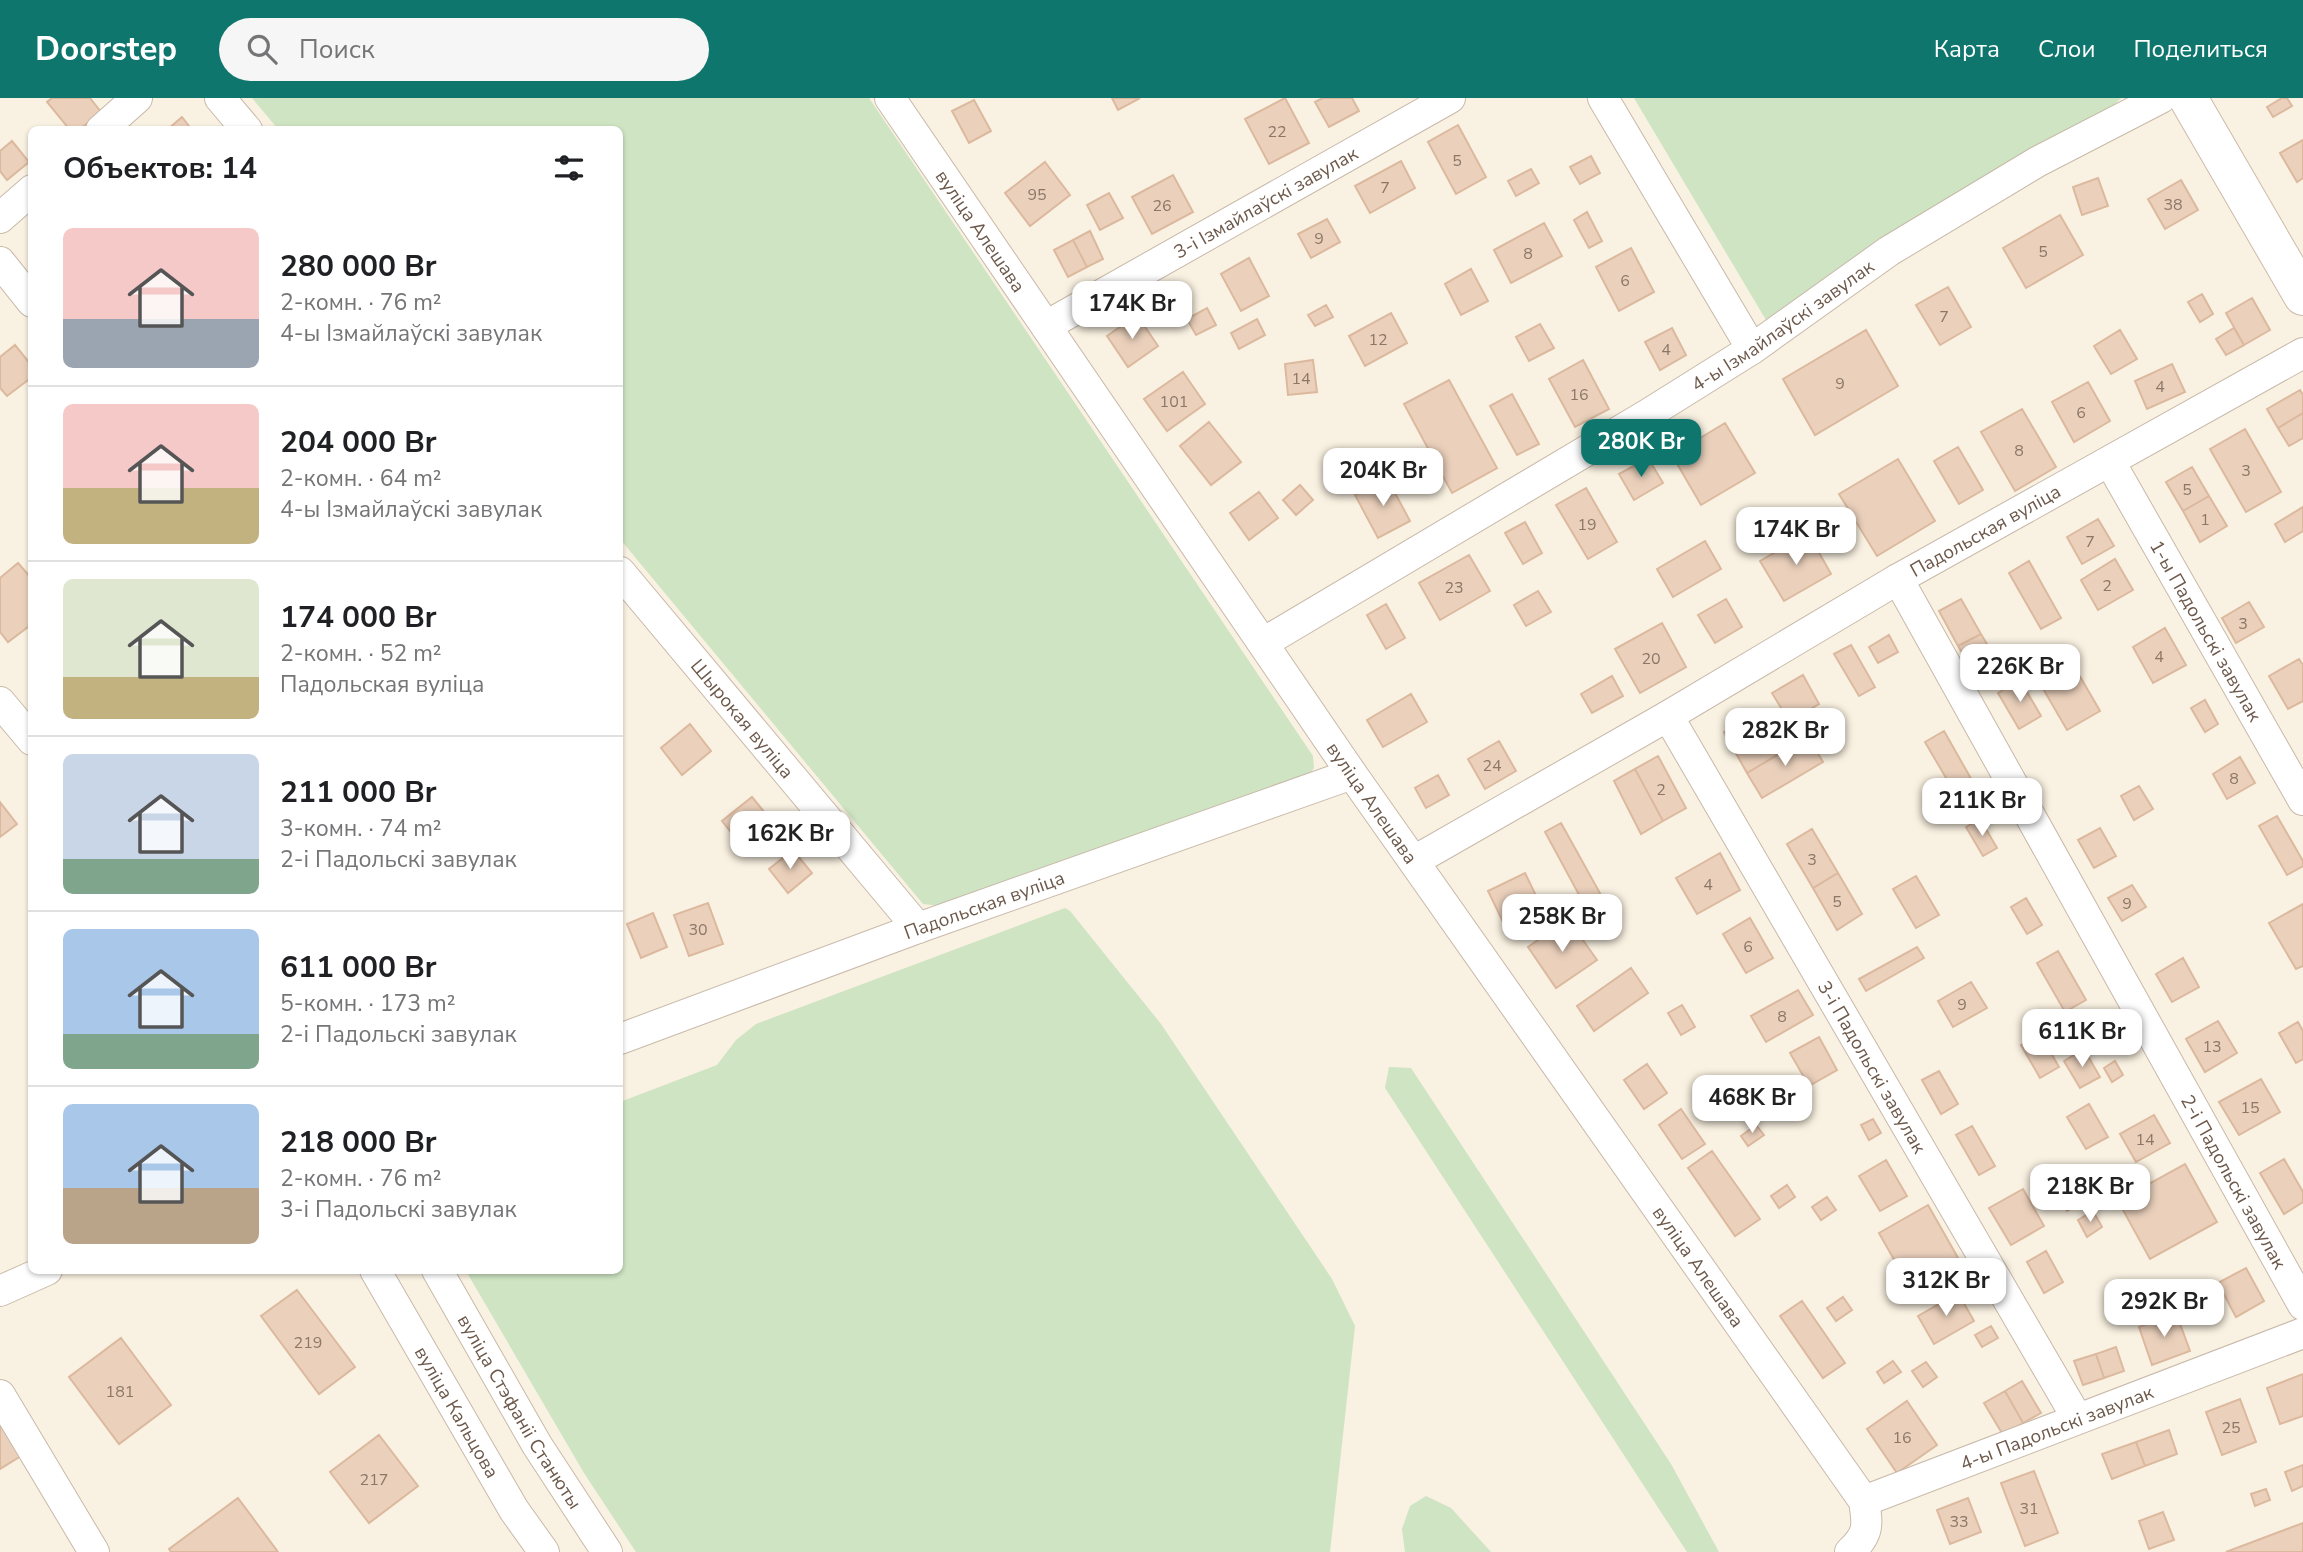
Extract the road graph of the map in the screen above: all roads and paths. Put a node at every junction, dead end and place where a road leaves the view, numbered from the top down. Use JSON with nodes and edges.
{"nodes":[{"id":1,"x":137,"y":98,"type":"edge"},
{"id":2,"x":220,"y":98,"type":"edge"},
{"id":3,"x":890,"y":98,"type":"edge"},
{"id":4,"x":1450,"y":98,"type":"edge"},
{"id":5,"x":1603,"y":98,"type":"edge"},
{"id":6,"x":2161,"y":98,"type":"edge"},
{"id":7,"x":2188,"y":98,"type":"edge"},
{"id":8,"x":106,"y":126,"type":"edge"},
{"id":9,"x":244,"y":126,"type":"edge"},
{"id":10,"x":28,"y":194,"type":"edge"},
{"id":11,"x":0,"y":218,"type":"edge"},
{"id":12,"x":0,"y":262,"type":"edge"},
{"id":13,"x":2303,"y":296,"type":"edge"},
{"id":14,"x":28,"y":297,"type":"edge"},
{"id":15,"x":1045,"y":326,"type":"junction"},
{"id":16,"x":1752,"y":349,"type":"junction"},
{"id":17,"x":2303,"y":353,"type":"edge"},
{"id":18,"x":2110,"y":462,"type":"junction"},
{"id":19,"x":623,"y":576,"type":"edge"},
{"id":20,"x":1898,"y":579,"type":"junction"},
{"id":21,"x":1263,"y":643,"type":"junction"},
{"id":22,"x":0,"y":702,"type":"edge"},
{"id":23,"x":1668,"y":716,"type":"junction"},
{"id":24,"x":28,"y":735,"type":"edge"},
{"id":25,"x":1352,"y":774,"type":"junction"},
{"id":26,"x":2303,"y":800,"type":"edge"},
{"id":27,"x":1414,"y":860,"type":"junction"},
{"id":28,"x":918,"y":928,"type":"junction"},
{"id":29,"x":623,"y":1035,"type":"edge"},
{"id":30,"x":38,"y":1274,"type":"edge"},
{"id":31,"x":377,"y":1274,"type":"edge"},
{"id":32,"x":439,"y":1274,"type":"edge"},
{"id":33,"x":0,"y":1291,"type":"edge"},
{"id":34,"x":2303,"y":1305,"type":"edge"},
{"id":35,"x":2303,"y":1333,"type":"edge"},
{"id":36,"x":0,"y":1395,"type":"edge"},
{"id":37,"x":2077,"y":1418,"type":"junction"},
{"id":38,"x":1864,"y":1501,"type":"junction"},
{"id":39,"x":94,"y":1552,"type":"edge"},
{"id":40,"x":544,"y":1552,"type":"edge"},
{"id":41,"x":607,"y":1552,"type":"edge"},
{"id":42,"x":1850,"y":1552,"type":"edge"}],
"edges":[{"from":1,"to":8,"type":"street"},
{"from":2,"to":9,"type":"street"},
{"from":3,"to":15,"type":"street","name":"вуліца Алешава"},
{"from":4,"to":15,"type":"street","name":"3-і Ізмайлаўскі завулак"},
{"from":5,"to":16,"type":"street"},
{"from":6,"to":16,"type":"street","name":"4-ы Ізмайлаўскі завулак"},
{"from":7,"to":13,"type":"street"},
{"from":10,"to":11,"type":"street"},
{"from":12,"to":14,"type":"street"},
{"from":15,"to":21,"type":"street","name":"вуліца Алешава"},
{"from":16,"to":21,"type":"street","name":"4-ы Ізмайлаўскі завулак"},
{"from":17,"to":18,"type":"street","name":"Падольская вуліца"},
{"from":18,"to":20,"type":"street","name":"Падольская вуліца"},
{"from":18,"to":26,"type":"street","name":"1-ы Падольскі завулак"},
{"from":19,"to":28,"type":"street","name":"Шырокая вуліца"},
{"from":20,"to":23,"type":"street","name":"Падольская вуліца"},
{"from":20,"to":34,"type":"street","name":"2-і Падольскі завулак"},
{"from":21,"to":25,"type":"street","name":"вуліца Алешава"},
{"from":22,"to":24,"type":"street"},
{"from":23,"to":27,"type":"street","name":"Падольская вуліца"},
{"from":23,"to":37,"type":"street","name":"3-і Падольскі завулак"},
{"from":25,"to":27,"type":"street","name":"вуліца Алешава"},
{"from":25,"to":28,"type":"street","name":"Падольская вуліца"},
{"from":27,"to":38,"type":"street","name":"вуліца Алешава"},
{"from":28,"to":29,"type":"street","name":"Падольская вуліца"},
{"from":30,"to":33,"type":"street"},
{"from":31,"to":40,"type":"street","name":"вуліца Кальцова"},
{"from":32,"to":41,"type":"street","name":"вуліца Стэфаніі Станюты"},
{"from":35,"to":37,"type":"street","name":"4-ы Падольскі завулак"},
{"from":36,"to":39,"type":"street"},
{"from":37,"to":38,"type":"street","name":"4-ы Падольскі завулак"},
{"from":38,"to":42,"type":"street"}]}
